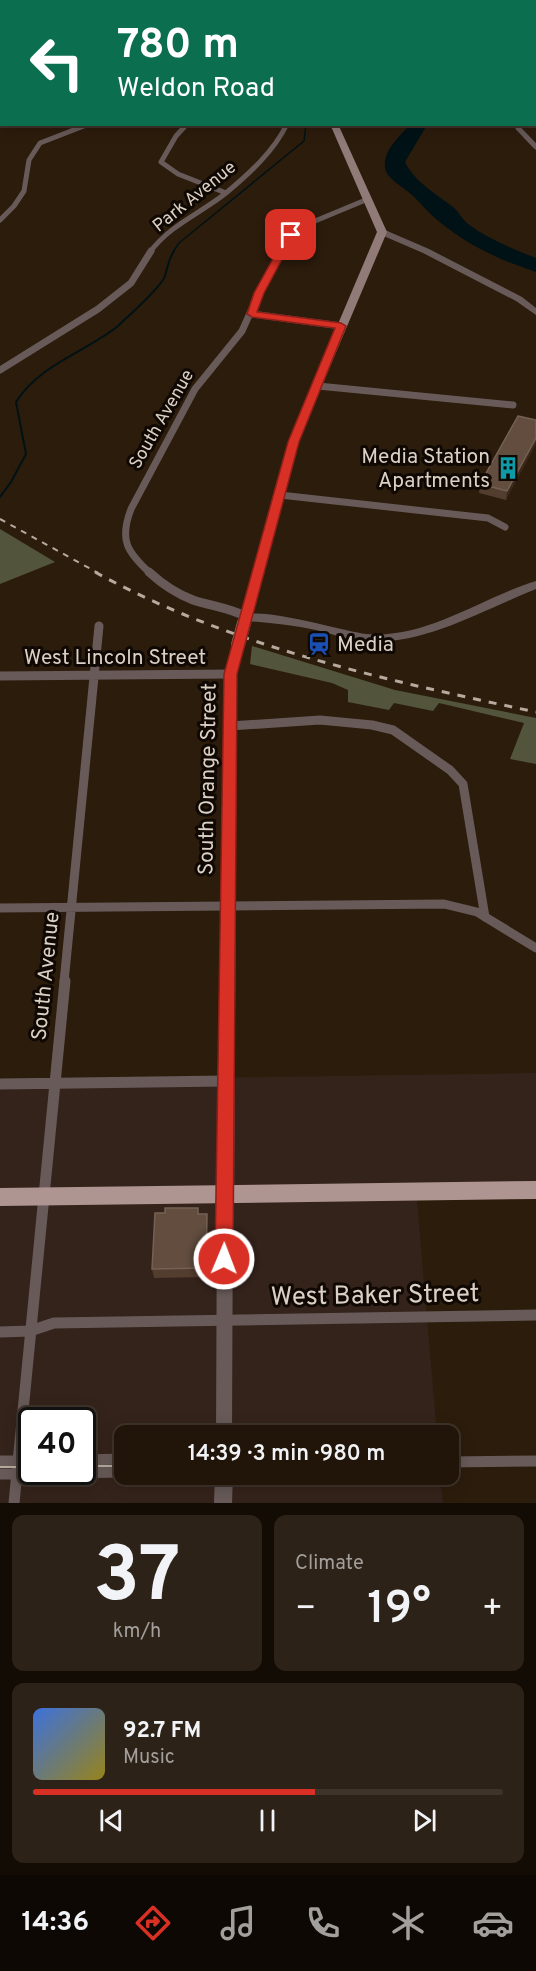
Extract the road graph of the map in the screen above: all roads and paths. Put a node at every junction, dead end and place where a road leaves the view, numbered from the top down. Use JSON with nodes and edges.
{"nodes":[{"id":1,"x":84,"y":126,"type":"edge"},
{"id":2,"x":186,"y":126,"type":"edge"},
{"id":3,"x":286,"y":126,"type":"edge"},
{"id":4,"x":335,"y":126,"type":"edge"},
{"id":5,"x":519,"y":126,"type":"edge"},
{"id":6,"x":536,"y":147,"type":"edge"},
{"id":7,"x":226,"y":193,"type":"junction"},
{"id":8,"x":368,"y":199,"type":"junction"},
{"id":9,"x":0,"y":219,"type":"edge"},
{"id":10,"x":382,"y":232,"type":"junction"},
{"id":11,"x":536,"y":312,"type":"edge"},
{"id":12,"x":252,"y":314,"type":"junction"},
{"id":13,"x":341,"y":326,"type":"junction"},
{"id":14,"x":0,"y":370,"type":"edge"},
{"id":15,"x":318,"y":386,"type":"junction"},
{"id":16,"x":513,"y":405,"type":"dead end"},
{"id":17,"x":280,"y":495,"type":"junction"},
{"id":18,"x":505,"y":527,"type":"dead end"},
{"id":19,"x":536,"y":585,"type":"edge"},
{"id":20,"x":246,"y":620,"type":"junction"},
{"id":21,"x":99,"y":626,"type":"dead end"},
{"id":22,"x":231,"y":674,"type":"junction"},
{"id":23,"x":95,"y":675,"type":"junction"},
{"id":24,"x":0,"y":676,"type":"edge"},
{"id":25,"x":230,"y":726,"type":"junction"},
{"id":26,"x":228,"y":905,"type":"junction"},
{"id":27,"x":71,"y":907,"type":"junction"},
{"id":28,"x":0,"y":908,"type":"edge"},
{"id":29,"x":485,"y":917,"type":"junction"},
{"id":30,"x":536,"y":948,"type":"edge"},
{"id":31,"x":226,"y":1081,"type":"junction"},
{"id":32,"x":0,"y":1084,"type":"edge"},
{"id":33,"x":54,"y":1084,"type":"junction"},
{"id":34,"x":536,"y":1190,"type":"edge"},
{"id":35,"x":225,"y":1194,"type":"junction"},
{"id":36,"x":0,"y":1197,"type":"edge"},
{"id":37,"x":43,"y":1197,"type":"junction"},
{"id":38,"x":536,"y":1315,"type":"edge"},
{"id":39,"x":223,"y":1319,"type":"junction"},
{"id":40,"x":30,"y":1331,"type":"junction"},
{"id":41,"x":0,"y":1332,"type":"edge"},
{"id":42,"x":25,"y":1407,"type":"edge"},
{"id":43,"x":224,"y":1425,"type":"edge"},
{"id":44,"x":96,"y":1460,"type":"edge"},
{"id":45,"x":114,"y":1460,"type":"edge"},
{"id":46,"x":0,"y":1461,"type":"edge"},
{"id":47,"x":536,"y":1461,"type":"edge"},
{"id":48,"x":459,"y":1462,"type":"edge"},
{"id":49,"x":18,"y":1464,"type":"edge"},
{"id":50,"x":18,"y":1467,"type":"edge"},
{"id":51,"x":96,"y":1470,"type":"edge"},
{"id":52,"x":114,"y":1471,"type":"edge"},
{"id":53,"x":0,"y":1474,"type":"edge"},
{"id":54,"x":18,"y":1484,"type":"edge"},
{"id":55,"x":224,"y":1485,"type":"edge"},
{"id":56,"x":14,"y":1503,"type":"edge"},
{"id":57,"x":224,"y":1503,"type":"edge"}],
"edges":[{"from":1,"to":9,"type":"street"},
{"from":2,"to":7,"type":"street"},
{"from":3,"to":7,"type":"street","name":"Park Avenue"},
{"from":4,"to":8,"type":"main road"},
{"from":5,"to":6,"type":"street"},
{"from":7,"to":14,"type":"street","name":"Park Avenue"},
{"from":8,"to":10,"type":"main road"},
{"from":8,"to":12,"type":"street","name":"South Avenue"},
{"from":10,"to":11,"type":"street"},
{"from":10,"to":13,"type":"main road","name":"South Orange Street"},
{"from":12,"to":13,"type":"street"},
{"from":12,"to":20,"type":"street","name":"South Avenue"},
{"from":13,"to":15,"type":"main road","name":"South Orange Street"},
{"from":15,"to":16,"type":"street"},
{"from":15,"to":17,"type":"main road","name":"South Orange Street"},
{"from":17,"to":18,"type":"street"},
{"from":17,"to":20,"type":"main road","name":"South Orange Street"},
{"from":19,"to":20,"type":"street"},
{"from":20,"to":22,"type":"main road","name":"South Orange Street","bridge":true},
{"from":21,"to":23,"type":"street","name":"South Avenue"},
{"from":22,"to":23,"type":"street","name":"West Lincoln Street"},
{"from":22,"to":25,"type":"main road","name":"South Orange Street"},
{"from":23,"to":24,"type":"street","name":"West Lincoln Street"},
{"from":23,"to":27,"type":"street","name":"South Avenue"},
{"from":25,"to":26,"type":"main road","name":"South Orange Street"},
{"from":25,"to":29,"type":"street"},
{"from":26,"to":27,"type":"street"},
{"from":26,"to":29,"type":"street"},
{"from":26,"to":31,"type":"main road","name":"South Orange Street"},
{"from":27,"to":28,"type":"street"},
{"from":27,"to":33,"type":"street","name":"South Avenue"},
{"from":29,"to":30,"type":"street"},
{"from":31,"to":33,"type":"street"},
{"from":31,"to":35,"type":"main road","name":"South Orange Street"},
{"from":32,"to":33,"type":"street"},
{"from":33,"to":37,"type":"street","name":"South Avenue"},
{"from":34,"to":35,"type":"main road"},
{"from":35,"to":37,"type":"main road"},
{"from":35,"to":39,"type":"street","name":"South Orange Street"},
{"from":36,"to":37,"type":"main road"},
{"from":37,"to":40,"type":"street","name":"South Avenue"},
{"from":38,"to":39,"type":"street","name":"West Baker Street"},
{"from":39,"to":40,"type":"street","name":"West Baker Street"},
{"from":39,"to":43,"type":"street","name":"South Orange Street"},
{"from":40,"to":41,"type":"street","name":"West Baker Street"},
{"from":40,"to":42,"type":"street","name":"South Avenue"},
{"from":44,"to":45,"type":"street"},
{"from":46,"to":49,"type":"street"},
{"from":47,"to":48,"type":"street"},
{"from":50,"to":53,"type":"street"},
{"from":51,"to":52,"type":"street"},
{"from":54,"to":56,"type":"street","name":"South Avenue"},
{"from":55,"to":57,"type":"street"}]}
